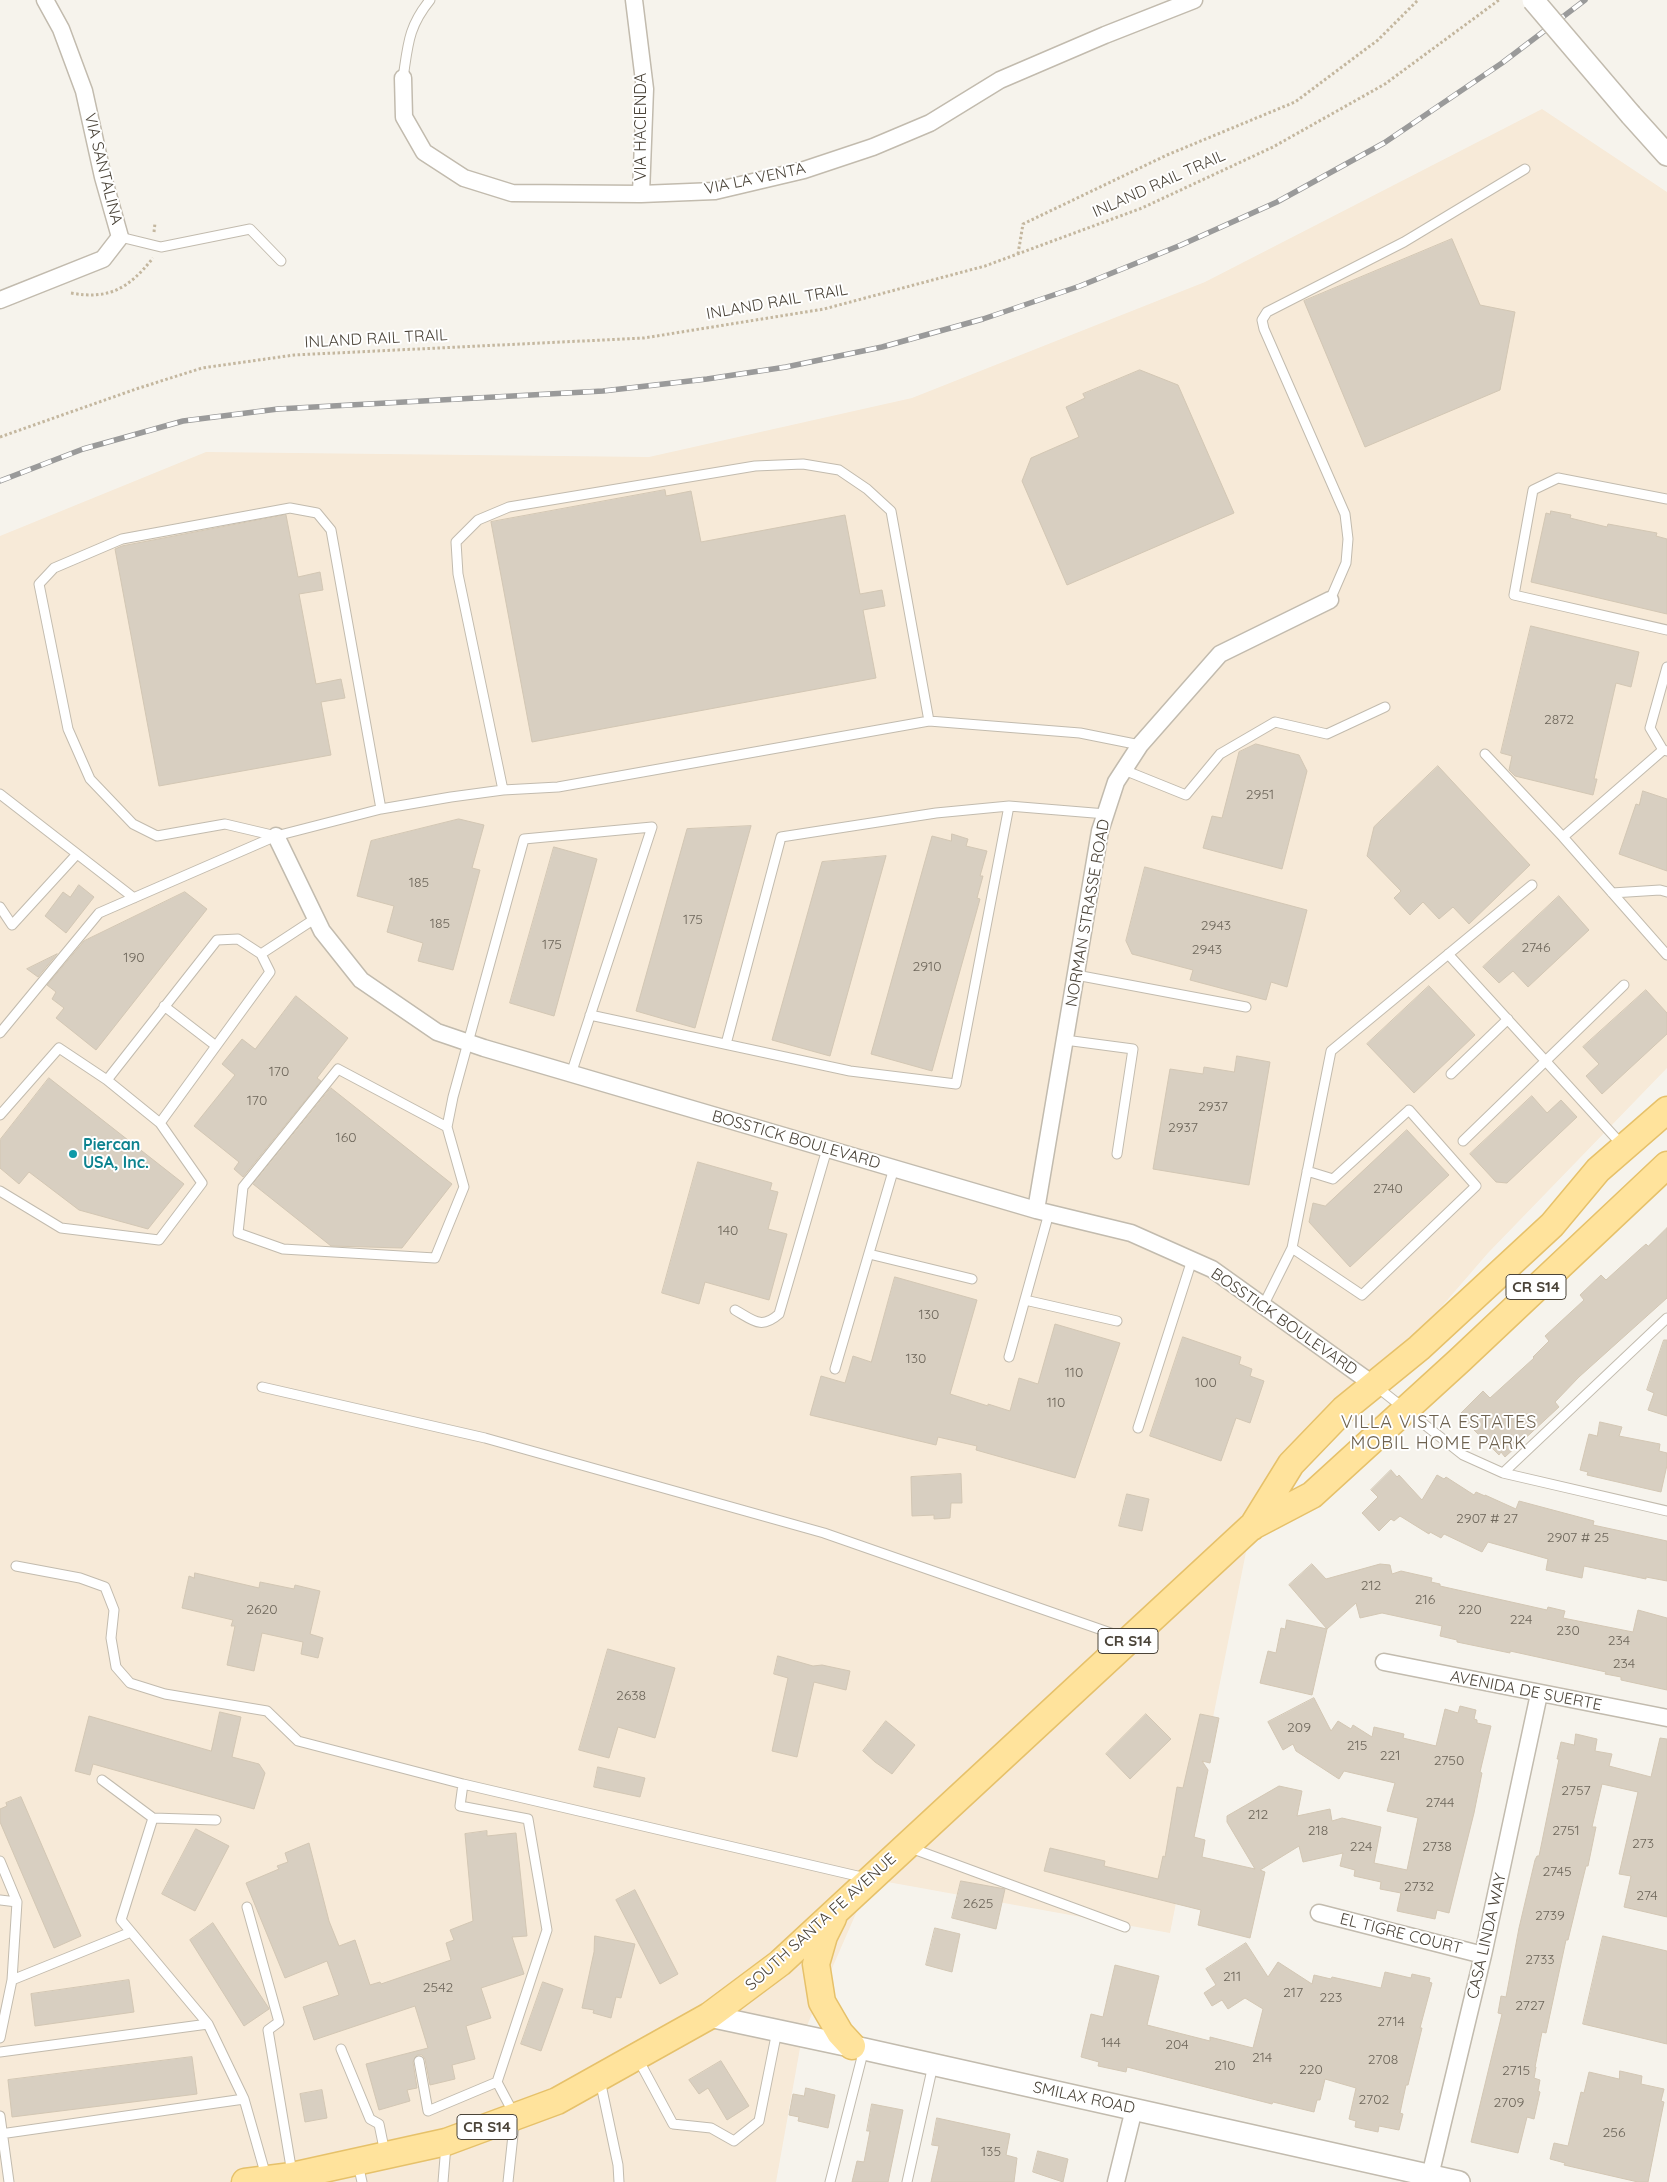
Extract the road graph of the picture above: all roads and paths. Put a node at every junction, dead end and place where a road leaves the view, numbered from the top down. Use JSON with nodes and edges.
{"nodes":[{"id":1,"x":45,"y":0,"type":"edge"},
{"id":2,"x":430,"y":0,"type":"edge"},
{"id":3,"x":634,"y":0,"type":"edge"},
{"id":4,"x":1194,"y":0,"type":"edge"},
{"id":5,"x":1418,"y":0,"type":"edge"},
{"id":6,"x":1498,"y":0,"type":"edge"},
{"id":7,"x":1533,"y":0,"type":"edge"},
{"id":8,"x":403,"y":78,"type":"joint"},
{"id":9,"x":1667,"y":155,"type":"edge"},
{"id":10,"x":1525,"y":169,"type":"dead end"},
{"id":11,"x":641,"y":194,"type":"junction"},
{"id":12,"x":120,"y":237,"type":"junction"},
{"id":13,"x":1018,"y":254,"type":"junction"},
{"id":14,"x":281,"y":261,"type":"dead end"},
{"id":15,"x":0,"y":300,"type":"edge"},
{"id":16,"x":0,"y":437,"type":"edge"},
{"id":17,"x":1667,"y":499,"type":"edge"},
{"id":18,"x":1330,"y":600,"type":"joint"},
{"id":19,"x":1667,"y":630,"type":"edge"},
{"id":20,"x":1667,"y":667,"type":"edge"},
{"id":21,"x":1385,"y":707,"type":"dead end"},
{"id":22,"x":929,"y":721,"type":"junction"},
{"id":23,"x":1140,"y":745,"type":"junction"},
{"id":24,"x":1665,"y":750,"type":"edge"},
{"id":25,"x":1485,"y":754,"type":"dead end"},
{"id":26,"x":1124,"y":770,"type":"junction"},
{"id":27,"x":503,"y":790,"type":"junction"},
{"id":28,"x":0,"y":794,"type":"edge"},
{"id":29,"x":1010,"y":806,"type":"junction"},
{"id":30,"x":381,"y":809,"type":"junction"},
{"id":31,"x":1106,"y":814,"type":"junction"},
{"id":32,"x":276,"y":836,"type":"junction"},
{"id":33,"x":1563,"y":837,"type":"junction"},
{"id":34,"x":77,"y":854,"type":"junction"},
{"id":35,"x":1532,"y":885,"type":"dead end"},
{"id":36,"x":1612,"y":892,"type":"junction"},
{"id":37,"x":1667,"y":892,"type":"edge"},
{"id":38,"x":134,"y":898,"type":"junction"},
{"id":39,"x":0,"y":907,"type":"edge"},
{"id":40,"x":316,"y":918,"type":"junction"},
{"id":41,"x":261,"y":954,"type":"junction"},
{"id":42,"x":1448,"y":954,"type":"junction"},
{"id":43,"x":1667,"y":955,"type":"edge"},
{"id":44,"x":1076,"y":975,"type":"junction"},
{"id":45,"x":1624,"y":985,"type":"dead end"},
{"id":46,"x":164,"y":1006,"type":"junction"},
{"id":47,"x":1246,"y":1007,"type":"dead end"},
{"id":48,"x":590,"y":1015,"type":"junction"},
{"id":49,"x":1508,"y":1019,"type":"junction"},
{"id":50,"x":0,"y":1033,"type":"edge"},
{"id":51,"x":1065,"y":1040,"type":"junction"},
{"id":52,"x":468,"y":1043,"type":"junction"},
{"id":53,"x":726,"y":1044,"type":"junction"},
{"id":54,"x":216,"y":1046,"type":"junction"},
{"id":55,"x":1547,"y":1062,"type":"junction"},
{"id":56,"x":571,"y":1074,"type":"junction"},
{"id":57,"x":1451,"y":1074,"type":"dead end"},
{"id":58,"x":107,"y":1080,"type":"junction"},
{"id":59,"x":1667,"y":1110,"type":"edge"},
{"id":60,"x":0,"y":1115,"type":"edge"},
{"id":61,"x":160,"y":1123,"type":"junction"},
{"id":62,"x":447,"y":1127,"type":"junction"},
{"id":63,"x":1463,"y":1141,"type":"dead end"},
{"id":64,"x":1624,"y":1147,"type":"junction"},
{"id":65,"x":827,"y":1149,"type":"junction"},
{"id":66,"x":1116,"y":1154,"type":"dead end"},
{"id":67,"x":1667,"y":1164,"type":"edge"},
{"id":68,"x":894,"y":1168,"type":"junction"},
{"id":69,"x":1308,"y":1171,"type":"junction"},
{"id":70,"x":0,"y":1191,"type":"edge"},
{"id":71,"x":1043,"y":1212,"type":"junction"},
{"id":72,"x":1292,"y":1248,"type":"junction"},
{"id":73,"x":869,"y":1254,"type":"junction"},
{"id":74,"x":1192,"y":1260,"type":"junction"},
{"id":75,"x":972,"y":1279,"type":"dead end"},
{"id":76,"x":1025,"y":1300,"type":"junction"},
{"id":77,"x":1263,"y":1306,"type":"junction"},
{"id":78,"x":735,"y":1310,"type":"dead end"},
{"id":79,"x":1667,"y":1318,"type":"edge"},
{"id":80,"x":1117,"y":1321,"type":"dead end"},
{"id":81,"x":1009,"y":1358,"type":"dead end"},
{"id":82,"x":835,"y":1369,"type":"dead end"},
{"id":83,"x":1374,"y":1385,"type":"junction"},
{"id":84,"x":262,"y":1387,"type":"dead end"},
{"id":85,"x":1406,"y":1410,"type":"junction"},
{"id":86,"x":1138,"y":1428,"type":"dead end"},
{"id":87,"x":1503,"y":1474,"type":"junction"},
{"id":88,"x":1667,"y":1511,"type":"edge"},
{"id":89,"x":1251,"y":1527,"type":"junction"},
{"id":90,"x":16,"y":1566,"type":"dead end"},
{"id":91,"x":1129,"y":1640,"type":"junction"},
{"id":92,"x":1384,"y":1662,"type":"dead end"},
{"id":93,"x":1539,"y":1694,"type":"junction"},
{"id":94,"x":1667,"y":1718,"type":"edge"},
{"id":95,"x":102,"y":1780,"type":"dead end"},
{"id":96,"x":463,"y":1784,"type":"junction"},
{"id":97,"x":153,"y":1818,"type":"junction"},
{"id":98,"x":216,"y":1820,"type":"dead end"},
{"id":99,"x":906,"y":1846,"type":"junction"},
{"id":100,"x":0,"y":1860,"type":"edge"},
{"id":101,"x":871,"y":1879,"type":"junction"},
{"id":102,"x":0,"y":1900,"type":"edge"},
{"id":103,"x":17,"y":1902,"type":"junction"},
{"id":104,"x":247,"y":1906,"type":"dead end"},
{"id":105,"x":838,"y":1908,"type":"junction"},
{"id":106,"x":1319,"y":1913,"type":"dead end"},
{"id":107,"x":1125,"y":1927,"type":"dead end"},
{"id":108,"x":131,"y":1932,"type":"junction"},
{"id":109,"x":1484,"y":1955,"type":"junction"},
{"id":110,"x":12,"y":1980,"type":"junction"},
{"id":111,"x":709,"y":2016,"type":"junction"},
{"id":112,"x":208,"y":2024,"type":"junction"},
{"id":113,"x":777,"y":2031,"type":"junction"},
{"id":114,"x":0,"y":2038,"type":"edge"},
{"id":115,"x":858,"y":2047,"type":"junction"},
{"id":116,"x":341,"y":2049,"type":"dead end"},
{"id":117,"x":0,"y":2052,"type":"edge"},
{"id":118,"x":637,"y":2056,"type":"junction"},
{"id":119,"x":419,"y":2061,"type":"dead end"},
{"id":120,"x":933,"y":2065,"type":"junction"},
{"id":121,"x":599,"y":2077,"type":"junction"},
{"id":122,"x":498,"y":2082,"type":"junction"},
{"id":123,"x":244,"y":2099,"type":"junction"},
{"id":124,"x":1134,"y":2109,"type":"junction"},
{"id":125,"x":0,"y":2116,"type":"edge"},
{"id":126,"x":515,"y":2116,"type":"junction"},
{"id":127,"x":1,"y":2134,"type":"edge"},
{"id":128,"x":446,"y":2142,"type":"junction"},
{"id":129,"x":386,"y":2155,"type":"junction"},
{"id":130,"x":360,"y":2172,"type":"edge"},
{"id":131,"x":1435,"y":2179,"type":"edge"},
{"id":132,"x":268,"y":2180,"type":"edge"},
{"id":133,"x":9,"y":2182,"type":"edge"},
{"id":134,"x":443,"y":2182,"type":"edge"},
{"id":135,"x":508,"y":2182,"type":"edge"},
{"id":136,"x":619,"y":2182,"type":"edge"},
{"id":137,"x":830,"y":2182,"type":"edge"},
{"id":138,"x":907,"y":2182,"type":"edge"},
{"id":139,"x":1116,"y":2182,"type":"edge"}],
"edges":[{"from":1,"to":12,"type":"street","name":"VIA SANTALINA"},
{"from":2,"to":8,"type":"lane","name":"VIA LA VENTA"},
{"from":3,"to":11,"type":"street","name":"VIA HACIENDA"},
{"from":4,"to":11,"type":"street","name":"VIA LA VENTA"},
{"from":5,"to":13,"type":"path"},
{"from":6,"to":13,"type":"path","name":"INLAND RAIL TRAIL"},
{"from":7,"to":9,"type":"street","bridge":true},
{"from":8,"to":11,"type":"street","name":"VIA LA VENTA"},
{"from":10,"to":18,"type":"lane"},
{"from":12,"to":14,"type":"lane"},
{"from":12,"to":15,"type":"street","name":"VIA SANTALINA"},
{"from":13,"to":16,"type":"path","name":"INLAND RAIL TRAIL"},
{"from":17,"to":19,"type":"lane"},
{"from":18,"to":23,"type":"street","name":"NORMAN STRASSE ROAD"},
{"from":20,"to":24,"type":"lane"},
{"from":21,"to":26,"type":"lane"},
{"from":22,"to":23,"type":"lane"},
{"from":22,"to":27,"type":"lane"},
{"from":22,"to":27,"type":"lane"},
{"from":23,"to":26,"type":"street","name":"NORMAN STRASSE ROAD"},
{"from":24,"to":33,"type":"lane"},
{"from":25,"to":33,"type":"lane"},
{"from":26,"to":31,"type":"street","name":"NORMAN STRASSE ROAD"},
{"from":27,"to":30,"type":"lane"},
{"from":28,"to":34,"type":"lane"},
{"from":29,"to":31,"type":"lane"},
{"from":29,"to":53,"type":"lane"},
{"from":29,"to":53,"type":"lane"},
{"from":30,"to":32,"type":"lane"},
{"from":30,"to":32,"type":"lane"},
{"from":31,"to":44,"type":"street","name":"NORMAN STRASSE ROAD"},
{"from":32,"to":38,"type":"lane"},
{"from":32,"to":40,"type":"street","name":"BOSSTICK BOULEVARD"},
{"from":33,"to":36,"type":"lane"},
{"from":34,"to":38,"type":"lane"},
{"from":34,"to":39,"type":"lane"},
{"from":35,"to":42,"type":"lane"},
{"from":36,"to":37,"type":"lane"},
{"from":36,"to":43,"type":"lane"},
{"from":38,"to":50,"type":"lane"},
{"from":40,"to":41,"type":"lane"},
{"from":40,"to":52,"type":"street","name":"BOSSTICK BOULEVARD"},
{"from":41,"to":46,"type":"lane"},
{"from":41,"to":54,"type":"lane"},
{"from":42,"to":49,"type":"lane"},
{"from":42,"to":69,"type":"lane"},
{"from":44,"to":47,"type":"lane"},
{"from":44,"to":51,"type":"street","name":"NORMAN STRASSE ROAD"},
{"from":45,"to":55,"type":"lane"},
{"from":46,"to":54,"type":"lane"},
{"from":46,"to":58,"type":"lane"},
{"from":48,"to":52,"type":"lane"},
{"from":48,"to":53,"type":"lane"},
{"from":48,"to":56,"type":"lane"},
{"from":49,"to":55,"type":"lane"},
{"from":49,"to":57,"type":"lane"},
{"from":51,"to":66,"type":"lane"},
{"from":51,"to":71,"type":"street","name":"NORMAN STRASSE ROAD"},
{"from":52,"to":56,"type":"street","name":"BOSSTICK BOULEVARD"},
{"from":52,"to":62,"type":"lane"},
{"from":54,"to":61,"type":"lane"},
{"from":55,"to":63,"type":"lane"},
{"from":55,"to":64,"type":"lane"},
{"from":56,"to":65,"type":"street","name":"BOSSTICK BOULEVARD"},
{"from":58,"to":60,"type":"lane"},
{"from":58,"to":61,"type":"lane"},
{"from":59,"to":64,"type":"main road","name":"SOUTH SANTA FE AVENUE","number":"CR S14"},
{"from":61,"to":70,"type":"lane"},
{"from":62,"to":62,"type":"lane"},
{"from":64,"to":83,"type":"main road","name":"SOUTH SANTA FE AVENUE","number":"CR S14"},
{"from":65,"to":68,"type":"street","name":"BOSSTICK BOULEVARD"},
{"from":65,"to":78,"type":"lane"},
{"from":67,"to":85,"type":"main road","name":"SOUTH SANTA FE AVENUE","number":"CR S14"},
{"from":68,"to":71,"type":"street","name":"BOSSTICK BOULEVARD"},
{"from":68,"to":73,"type":"lane"},
{"from":69,"to":72,"type":"lane"},
{"from":69,"to":72,"type":"lane"},
{"from":71,"to":74,"type":"street","name":"BOSSTICK BOULEVARD"},
{"from":71,"to":76,"type":"lane"},
{"from":72,"to":77,"type":"lane"},
{"from":73,"to":75,"type":"lane"},
{"from":73,"to":82,"type":"lane"},
{"from":74,"to":77,"type":"street","name":"BOSSTICK BOULEVARD"},
{"from":74,"to":86,"type":"lane"},
{"from":76,"to":80,"type":"lane"},
{"from":76,"to":81,"type":"lane"},
{"from":77,"to":83,"type":"street","name":"BOSSTICK BOULEVARD"},
{"from":79,"to":87,"type":"lane"},
{"from":83,"to":85,"type":"lane"},
{"from":83,"to":89,"type":"main road","name":"SOUTH SANTA FE AVENUE","number":"CR S14"},
{"from":84,"to":91,"type":"lane"},
{"from":85,"to":87,"type":"lane"},
{"from":85,"to":89,"type":"main road","name":"SOUTH SANTA FE AVENUE","number":"CR S14"},
{"from":87,"to":88,"type":"lane"},
{"from":89,"to":91,"type":"main road","name":"SOUTH SANTA FE AVENUE","number":"CR S14"},
{"from":90,"to":96,"type":"lane"},
{"from":91,"to":99,"type":"main road","name":"SOUTH SANTA FE AVENUE","number":"CR S14"},
{"from":92,"to":93,"type":"street","name":"AVENIDA DE SUERTE"},
{"from":93,"to":94,"type":"street","name":"AVENIDA DE SUERTE"},
{"from":93,"to":109,"type":"street","name":"CASA LINDA WAY"},
{"from":95,"to":97,"type":"lane"},
{"from":96,"to":101,"type":"lane"},
{"from":96,"to":122,"type":"lane"},
{"from":97,"to":98,"type":"lane"},
{"from":97,"to":108,"type":"lane"},
{"from":99,"to":101,"type":"main road","name":"SOUTH SANTA FE AVENUE","number":"CR S14"},
{"from":99,"to":107,"type":"lane"},
{"from":100,"to":103,"type":"lane"},
{"from":101,"to":105,"type":"main road","name":"SOUTH SANTA FE AVENUE","number":"CR S14"},
{"from":102,"to":103,"type":"lane"},
{"from":103,"to":110,"type":"lane"},
{"from":104,"to":132,"type":"lane"},
{"from":105,"to":111,"type":"main road","name":"SOUTH SANTA FE AVENUE","number":"CR S14"},
{"from":105,"to":115,"type":"main road"},
{"from":106,"to":109,"type":"street","name":"EL TIGRE COURT"},
{"from":108,"to":110,"type":"lane"},
{"from":108,"to":112,"type":"lane"},
{"from":109,"to":131,"type":"street","name":"CASA LINDA WAY"},
{"from":110,"to":114,"type":"lane"},
{"from":111,"to":113,"type":"street","name":"SMILAX ROAD"},
{"from":111,"to":118,"type":"main road","name":"SOUTH SANTA FE AVENUE","number":"CR S14"},
{"from":112,"to":117,"type":"lane"},
{"from":112,"to":123,"type":"lane"},
{"from":113,"to":115,"type":"street","name":"SMILAX ROAD"},
{"from":113,"to":118,"type":"lane"},
{"from":115,"to":120,"type":"street","name":"SMILAX ROAD"},
{"from":115,"to":137,"type":"lane"},
{"from":116,"to":129,"type":"lane"},
{"from":118,"to":121,"type":"main road","name":"SOUTH SANTA FE AVENUE","number":"CR S14"},
{"from":119,"to":122,"type":"lane"},
{"from":120,"to":124,"type":"street","name":"SMILAX ROAD"},
{"from":120,"to":138,"type":"lane"},
{"from":121,"to":126,"type":"main road","name":"SOUTH SANTA FE AVENUE","number":"CR S14"},
{"from":121,"to":136,"type":"lane"},
{"from":122,"to":126,"type":"lane"},
{"from":123,"to":127,"type":"lane"},
{"from":123,"to":132,"type":"lane"},
{"from":124,"to":131,"type":"street","name":"SMILAX ROAD"},
{"from":124,"to":139,"type":"street"},
{"from":125,"to":127,"type":"lane"},
{"from":126,"to":128,"type":"main road","name":"SOUTH SANTA FE AVENUE","number":"CR S14"},
{"from":126,"to":135,"type":"lane"},
{"from":127,"to":133,"type":"lane"},
{"from":128,"to":129,"type":"main road","name":"SOUTH SANTA FE AVENUE","number":"CR S14"},
{"from":128,"to":134,"type":"lane"},
{"from":129,"to":130,"type":"main road","name":"SOUTH SANTA FE AVENUE","number":"CR S14"},
{"from":130,"to":132,"type":"main road","name":"SOUTH SANTA FE AVENUE","number":"CR S14"}]}
